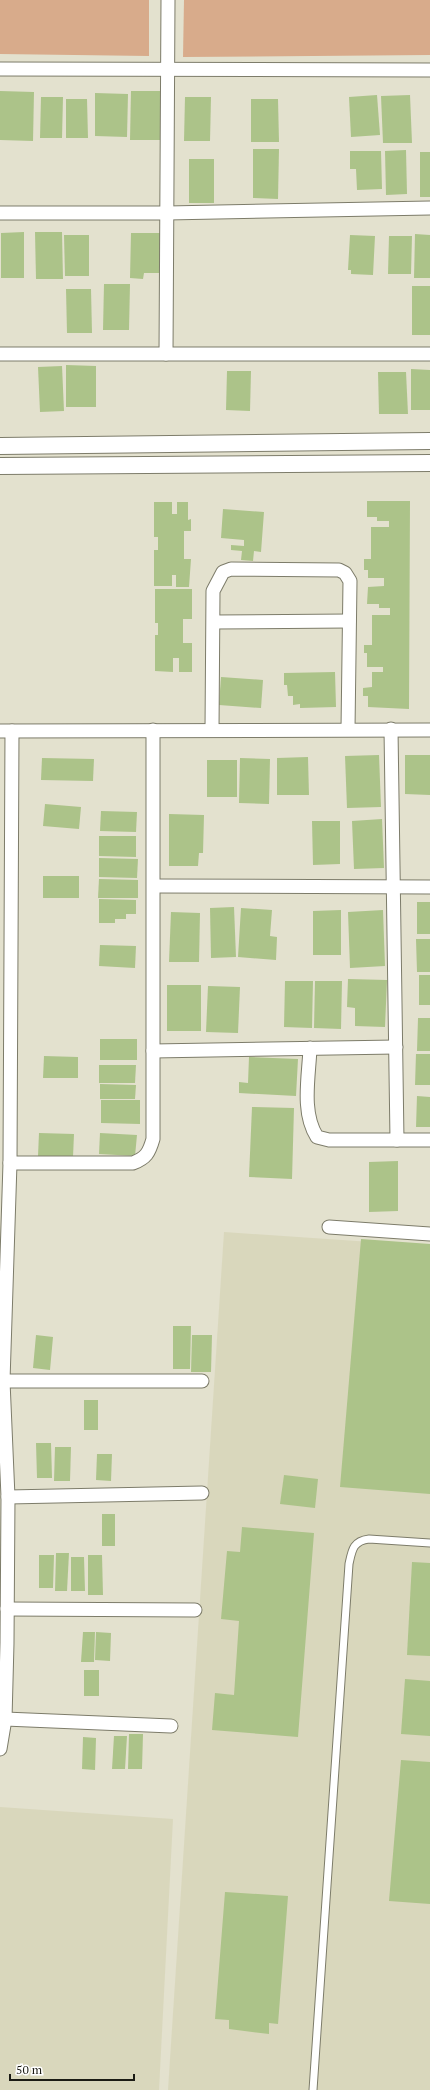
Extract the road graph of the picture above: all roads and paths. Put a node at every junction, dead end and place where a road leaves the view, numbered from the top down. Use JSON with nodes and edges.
{"nodes":[{"id":1,"x":168,"y":0,"type":"edge"},
{"id":2,"x":0,"y":69,"type":"edge"},
{"id":3,"x":168,"y":69,"type":"junction"},
{"id":4,"x":430,"y":70,"type":"edge"},
{"id":5,"x":430,"y":208,"type":"edge"},
{"id":6,"x":0,"y":213,"type":"edge"},
{"id":7,"x":167,"y":213,"type":"junction"},
{"id":8,"x":0,"y":354,"type":"edge"},
{"id":9,"x":166,"y":354,"type":"junction"},
{"id":10,"x":430,"y":354,"type":"edge"},
{"id":11,"x":430,"y":441,"type":"edge"},
{"id":12,"x":0,"y":446,"type":"edge"},
{"id":13,"x":430,"y":463,"type":"edge"},
{"id":14,"x":0,"y":466,"type":"edge"},
{"id":15,"x":349,"y":621,"type":"junction"},
{"id":16,"x":214,"y":622,"type":"junction"},
{"id":17,"x":348,"y":729,"type":"junction"},
{"id":18,"x":391,"y":729,"type":"junction"},
{"id":19,"x":153,"y":730,"type":"junction"},
{"id":20,"x":212,"y":730,"type":"junction"},
{"id":21,"x":430,"y":730,"type":"edge"},
{"id":22,"x":6,"y":731,"type":"edge"},
{"id":23,"x":154,"y":886,"type":"junction"},
{"id":24,"x":394,"y":886,"type":"junction"},
{"id":25,"x":430,"y":887,"type":"edge"},
{"id":26,"x":5,"y":989,"type":"edge"},
{"id":27,"x":396,"y":1047,"type":"junction"},
{"id":28,"x":310,"y":1048,"type":"junction"},
{"id":29,"x":153,"y":1051,"type":"junction"},
{"id":30,"x":397,"y":1140,"type":"junction"},
{"id":31,"x":430,"y":1140,"type":"edge"},
{"id":32,"x":10,"y":1163,"type":"junction"},
{"id":33,"x":329,"y":1227,"type":"dead end"},
{"id":34,"x":430,"y":1234,"type":"edge"},
{"id":35,"x":3,"y":1281,"type":"edge"},
{"id":36,"x":2,"y":1363,"type":"edge"},
{"id":37,"x":3,"y":1381,"type":"junction"},
{"id":38,"x":202,"y":1381,"type":"dead end"},
{"id":39,"x":202,"y":1493,"type":"dead end"},
{"id":40,"x":8,"y":1497,"type":"junction"},
{"id":41,"x":430,"y":1543,"type":"edge"},
{"id":42,"x":7,"y":1609,"type":"junction"},
{"id":43,"x":195,"y":1610,"type":"dead end"},
{"id":44,"x":4,"y":1643,"type":"edge"},
{"id":45,"x":5,"y":1719,"type":"junction"},
{"id":46,"x":171,"y":1726,"type":"dead end"},
{"id":47,"x":0,"y":1749,"type":"edge"},
{"id":48,"x":313,"y":2090,"type":"edge"}],
"edges":[{"from":1,"to":3,"type":"street"},
{"from":2,"to":3,"type":"street"},
{"from":3,"to":4,"type":"street"},
{"from":3,"to":7,"type":"street"},
{"from":5,"to":7,"type":"street"},
{"from":6,"to":7,"type":"street"},
{"from":7,"to":9,"type":"street"},
{"from":8,"to":9,"type":"street"},
{"from":9,"to":10,"type":"street"},
{"from":11,"to":12,"type":"street"},
{"from":13,"to":14,"type":"street"},
{"from":15,"to":16,"type":"street"},
{"from":15,"to":16,"type":"street"},
{"from":15,"to":17,"type":"street"},
{"from":16,"to":20,"type":"street"},
{"from":17,"to":18,"type":"street"},
{"from":17,"to":20,"type":"street"},
{"from":18,"to":21,"type":"street"},
{"from":18,"to":24,"type":"street"},
{"from":19,"to":20,"type":"street"},
{"from":19,"to":22,"type":"street"},
{"from":19,"to":23,"type":"street"},
{"from":22,"to":26,"type":"street"},
{"from":23,"to":24,"type":"street"},
{"from":23,"to":29,"type":"street"},
{"from":24,"to":25,"type":"street"},
{"from":24,"to":27,"type":"street"},
{"from":26,"to":32,"type":"street"},
{"from":27,"to":28,"type":"street"},
{"from":27,"to":30,"type":"street"},
{"from":28,"to":29,"type":"street"},
{"from":28,"to":30,"type":"street"},
{"from":29,"to":32,"type":"street"},
{"from":30,"to":31,"type":"street"},
{"from":32,"to":35,"type":"street"},
{"from":33,"to":34,"type":"street"},
{"from":35,"to":36,"type":"street"},
{"from":36,"to":37,"type":"street"},
{"from":37,"to":38,"type":"street"},
{"from":37,"to":40,"type":"street"},
{"from":39,"to":40,"type":"street"},
{"from":40,"to":42,"type":"street"},
{"from":41,"to":48,"type":"lane"},
{"from":42,"to":43,"type":"street"},
{"from":42,"to":44,"type":"street"},
{"from":44,"to":45,"type":"street"},
{"from":45,"to":46,"type":"street"},
{"from":45,"to":47,"type":"street"}]}
